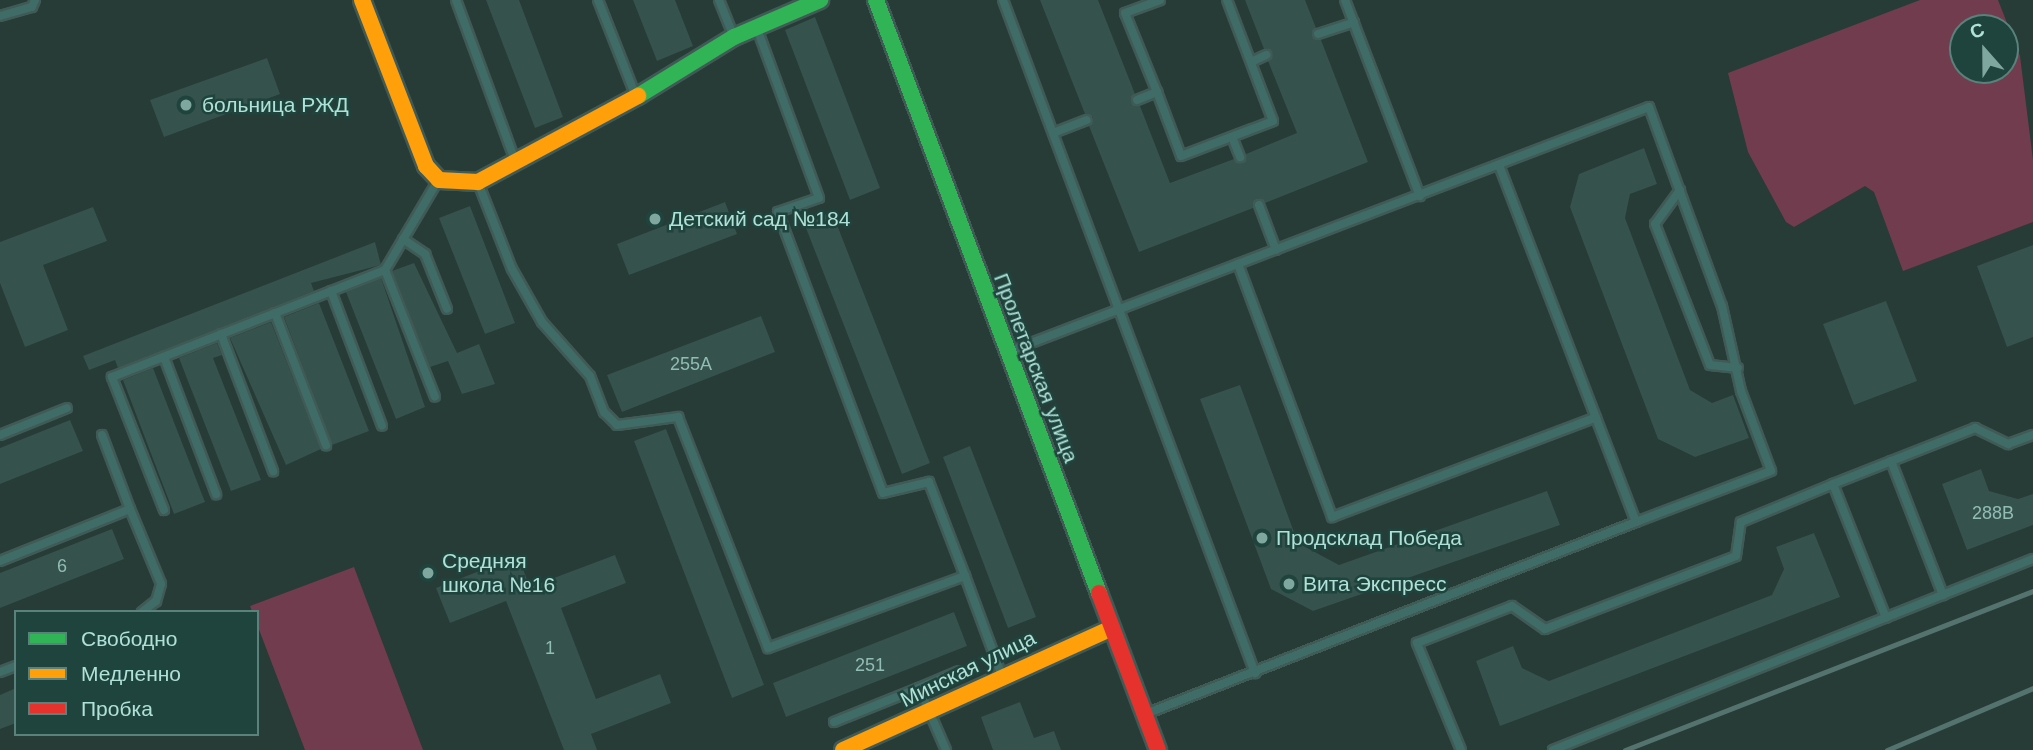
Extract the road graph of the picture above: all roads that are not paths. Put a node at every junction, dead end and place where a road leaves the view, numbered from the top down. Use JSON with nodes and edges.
{"nodes":[{"id":1,"x":35,"y":0,"type":"edge"},
{"id":2,"x":362,"y":0,"type":"edge"},
{"id":3,"x":456,"y":0,"type":"edge"},
{"id":4,"x":598,"y":0,"type":"edge"},
{"id":5,"x":719,"y":0,"type":"edge"},
{"id":6,"x":820,"y":0,"type":"edge"},
{"id":7,"x":876,"y":0,"type":"edge"},
{"id":8,"x":1003,"y":0,"type":"edge"},
{"id":9,"x":1160,"y":0,"type":"edge"},
{"id":10,"x":1227,"y":0,"type":"edge"},
{"id":11,"x":1345,"y":0,"type":"edge"},
{"id":12,"x":0,"y":16,"type":"edge"},
{"id":13,"x":1354,"y":22,"type":"junction"},
{"id":14,"x":756,"y":27,"type":"junction"},
{"id":15,"x":1318,"y":34,"type":"dead end"},
{"id":16,"x":734,"y":37,"type":"junction"},
{"id":17,"x":1266,"y":55,"type":"dead end"},
{"id":18,"x":1251,"y":62,"type":"junction"},
{"id":19,"x":1157,"y":92,"type":"junction"},
{"id":20,"x":636,"y":97,"type":"junction"},
{"id":21,"x":1138,"y":100,"type":"dead end"},
{"id":22,"x":1087,"y":120,"type":"dead end"},
{"id":23,"x":1053,"y":133,"type":"junction"},
{"id":24,"x":1231,"y":137,"type":"junction"},
{"id":25,"x":1240,"y":157,"type":"dead end"},
{"id":26,"x":516,"y":162,"type":"junction"},
{"id":27,"x":1499,"y":165,"type":"junction"},
{"id":28,"x":439,"y":180,"type":"junction"},
{"id":29,"x":478,"y":182,"type":"junction"},
{"id":30,"x":1680,"y":190,"type":"junction"},
{"id":31,"x":1420,"y":196,"type":"junction"},
{"id":32,"x":1259,"y":205,"type":"dead end"},
{"id":33,"x":403,"y":239,"type":"junction"},
{"id":34,"x":1276,"y":250,"type":"junction"},
{"id":35,"x":1238,"y":264,"type":"junction"},
{"id":36,"x":385,"y":270,"type":"junction"},
{"id":37,"x":331,"y":291,"type":"junction"},
{"id":38,"x":447,"y":309,"type":"dead end"},
{"id":39,"x":1119,"y":310,"type":"junction"},
{"id":40,"x":275,"y":313,"type":"junction"},
{"id":41,"x":221,"y":334,"type":"junction"},
{"id":42,"x":1007,"y":352,"type":"junction"},
{"id":43,"x":164,"y":357,"type":"junction"},
{"id":44,"x":1738,"y":368,"type":"junction"},
{"id":45,"x":435,"y":397,"type":"dead end"},
{"id":46,"x":67,"y":408,"type":"dead end"},
{"id":47,"x":1596,"y":417,"type":"junction"},
{"id":48,"x":382,"y":426,"type":"dead end"},
{"id":49,"x":0,"y":435,"type":"edge"},
{"id":50,"x":102,"y":435,"type":"dead end"},
{"id":51,"x":2033,"y":435,"type":"edge"},
{"id":52,"x":326,"y":445,"type":"dead end"},
{"id":53,"x":1891,"y":461,"type":"junction"},
{"id":54,"x":273,"y":471,"type":"dead end"},
{"id":55,"x":1833,"y":484,"type":"junction"},
{"id":56,"x":216,"y":494,"type":"dead end"},
{"id":57,"x":130,"y":509,"type":"junction"},
{"id":58,"x":163,"y":510,"type":"dead end"},
{"id":59,"x":1636,"y":522,"type":"junction"},
{"id":60,"x":2033,"y":559,"type":"edge"},
{"id":61,"x":0,"y":561,"type":"edge"},
{"id":62,"x":965,"y":576,"type":"junction"},
{"id":63,"x":1943,"y":595,"type":"junction"},
{"id":64,"x":145,"y":610,"type":"edge"},
{"id":65,"x":1886,"y":618,"type":"junction"},
{"id":66,"x":1112,"y":628,"type":"junction"},
{"id":67,"x":959,"y":671,"type":"dead end"},
{"id":68,"x":1255,"y":673,"type":"junction"},
{"id":69,"x":1002,"y":676,"type":"junction"},
{"id":70,"x":919,"y":688,"type":"junction"},
{"id":71,"x":930,"y":712,"type":"junction"},
{"id":72,"x":1145,"y":715,"type":"junction"},
{"id":73,"x":834,"y":722,"type":"dead end"},
{"id":74,"x":844,"y":750,"type":"edge"},
{"id":75,"x":946,"y":750,"type":"edge"},
{"id":76,"x":1158,"y":750,"type":"edge"},
{"id":77,"x":1461,"y":750,"type":"edge"},
{"id":78,"x":1553,"y":750,"type":"edge"}],
"edges":[{"from":1,"to":12,"type":"lane"},
{"from":2,"to":28,"type":"street"},
{"from":3,"to":26,"type":"lane"},
{"from":4,"to":20,"type":"lane"},
{"from":5,"to":16,"type":"lane"},
{"from":6,"to":14,"type":"street"},
{"from":7,"to":42,"type":"street","name":"Пролетарская улица"},
{"from":8,"to":23,"type":"lane"},
{"from":9,"to":19,"type":"lane"},
{"from":10,"to":18,"type":"lane"},
{"from":11,"to":13,"type":"lane"},
{"from":13,"to":15,"type":"lane"},
{"from":13,"to":31,"type":"lane"},
{"from":14,"to":16,"type":"street"},
{"from":14,"to":62,"type":"lane"},
{"from":16,"to":20,"type":"street"},
{"from":17,"to":18,"type":"lane"},
{"from":18,"to":24,"type":"lane"},
{"from":19,"to":21,"type":"lane"},
{"from":19,"to":24,"type":"lane"},
{"from":20,"to":26,"type":"street"},
{"from":22,"to":23,"type":"lane"},
{"from":23,"to":39,"type":"lane"},
{"from":24,"to":25,"type":"lane"},
{"from":26,"to":29,"type":"street"},
{"from":27,"to":30,"type":"lane"},
{"from":27,"to":31,"type":"lane"},
{"from":27,"to":47,"type":"lane"},
{"from":28,"to":29,"type":"street"},
{"from":28,"to":33,"type":"lane"},
{"from":29,"to":62,"type":"lane"},
{"from":30,"to":44,"type":"lane"},
{"from":30,"to":44,"type":"lane"},
{"from":31,"to":34,"type":"lane"},
{"from":32,"to":34,"type":"lane"},
{"from":33,"to":36,"type":"lane"},
{"from":33,"to":38,"type":"lane"},
{"from":34,"to":35,"type":"lane"},
{"from":35,"to":39,"type":"lane"},
{"from":35,"to":47,"type":"lane"},
{"from":36,"to":37,"type":"lane"},
{"from":36,"to":45,"type":"lane"},
{"from":37,"to":40,"type":"lane"},
{"from":37,"to":48,"type":"lane"},
{"from":39,"to":42,"type":"lane"},
{"from":39,"to":68,"type":"lane"},
{"from":40,"to":41,"type":"lane"},
{"from":40,"to":52,"type":"lane"},
{"from":41,"to":43,"type":"lane"},
{"from":41,"to":54,"type":"lane"},
{"from":42,"to":66,"type":"street","name":"Пролетарская улица"},
{"from":43,"to":56,"type":"lane"},
{"from":43,"to":58,"type":"lane"},
{"from":44,"to":59,"type":"lane"},
{"from":46,"to":49,"type":"lane"},
{"from":47,"to":59,"type":"lane"},
{"from":50,"to":57,"type":"lane"},
{"from":51,"to":53,"type":"lane"},
{"from":53,"to":55,"type":"lane"},
{"from":53,"to":63,"type":"lane"},
{"from":55,"to":65,"type":"lane"},
{"from":55,"to":77,"type":"lane"},
{"from":57,"to":61,"type":"lane"},
{"from":57,"to":64,"type":"lane"},
{"from":59,"to":68,"type":"lane"},
{"from":60,"to":63,"type":"lane"},
{"from":62,"to":69,"type":"lane"},
{"from":63,"to":65,"type":"lane"},
{"from":65,"to":78,"type":"lane"},
{"from":66,"to":69,"type":"street","name":"Минская улица"},
{"from":66,"to":72,"type":"street","name":"Пролетарская улица"},
{"from":67,"to":70,"type":"lane"},
{"from":68,"to":72,"type":"lane"},
{"from":69,"to":71,"type":"street","name":"Минская улица"},
{"from":70,"to":71,"type":"lane"},
{"from":70,"to":73,"type":"lane"},
{"from":71,"to":74,"type":"street","name":"Минская улица"},
{"from":71,"to":75,"type":"lane"},
{"from":72,"to":76,"type":"street","name":"Пролетарская улица"}]}
